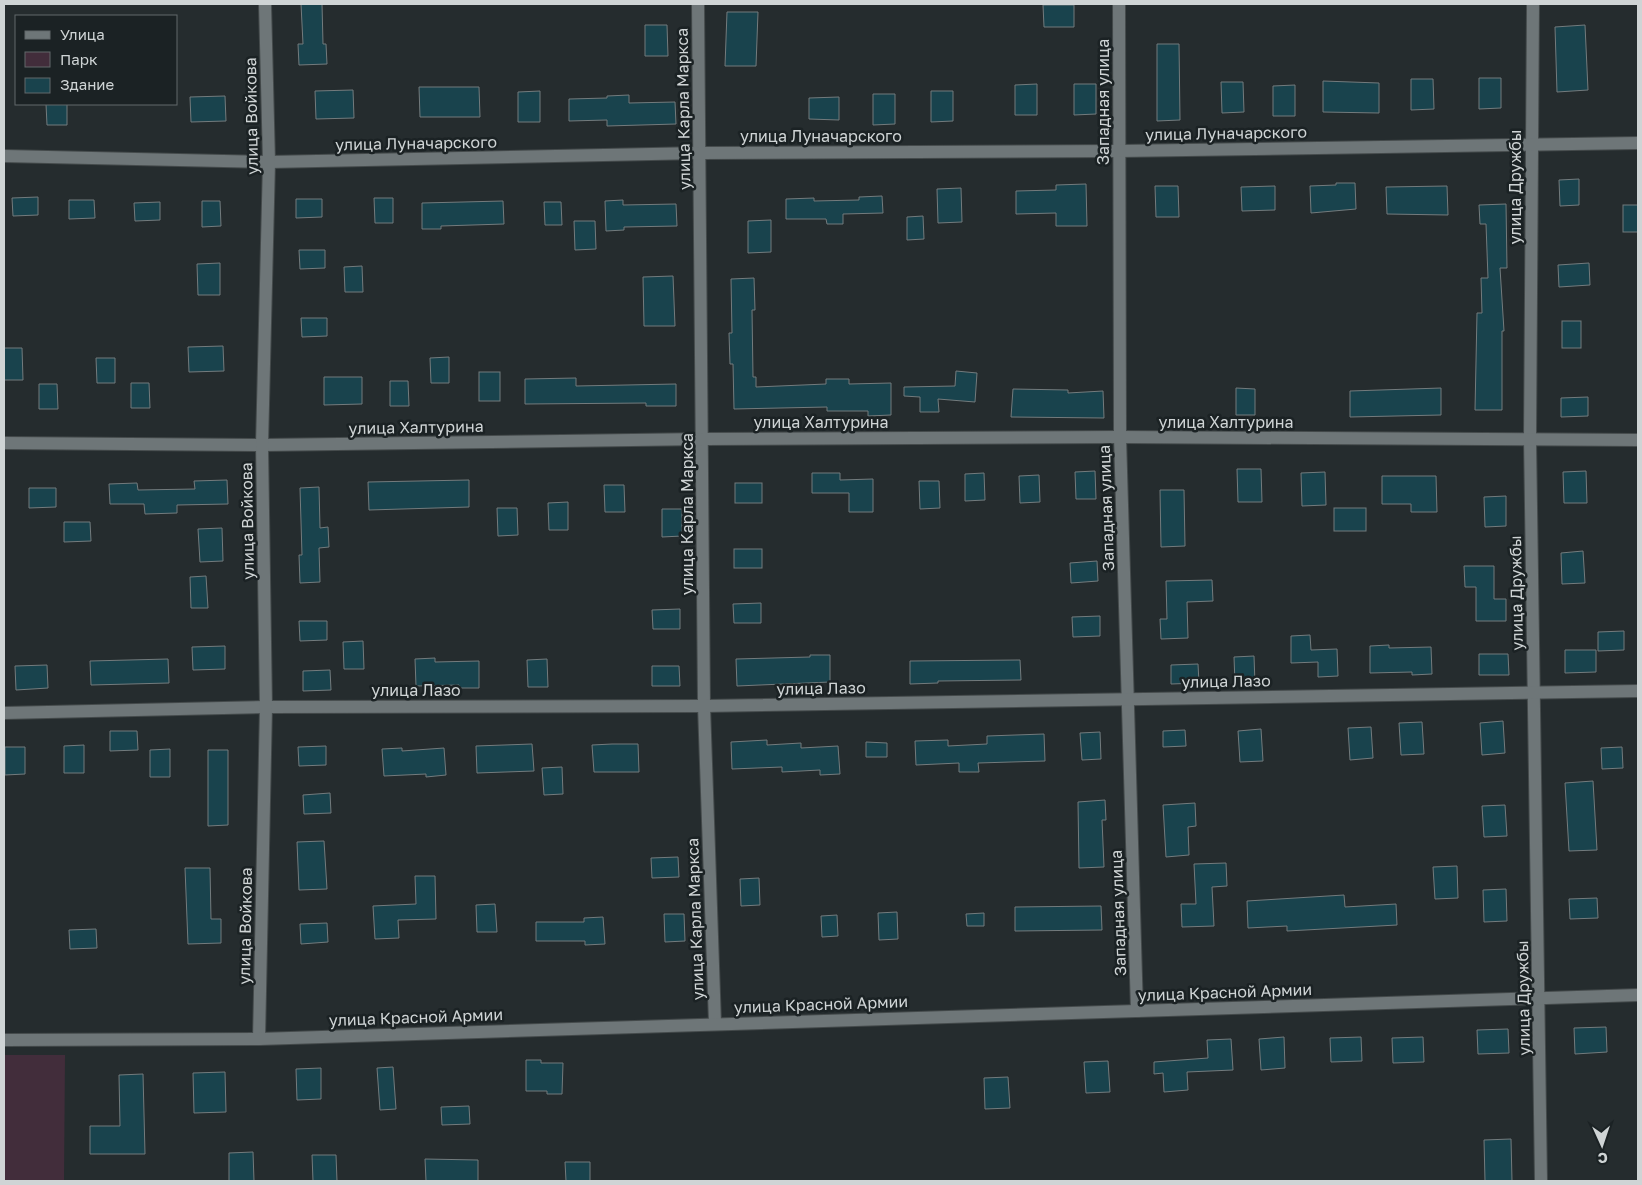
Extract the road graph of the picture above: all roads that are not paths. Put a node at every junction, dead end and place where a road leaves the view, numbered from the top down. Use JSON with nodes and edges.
{"nodes":[{"id":1,"x":266,"y":4,"type":"edge"},
{"id":2,"x":698,"y":4,"type":"edge"},
{"id":3,"x":1119,"y":4,"type":"edge"},
{"id":4,"x":1533,"y":4,"type":"edge"},
{"id":5,"x":1638,"y":143,"type":"edge"},
{"id":6,"x":1532,"y":144,"type":"junction"},
{"id":7,"x":1119,"y":151,"type":"junction"},
{"id":8,"x":700,"y":153,"type":"junction"},
{"id":9,"x":4,"y":156,"type":"edge"},
{"id":10,"x":269,"y":162,"type":"junction"},
{"id":11,"x":1120,"y":437,"type":"junction"},
{"id":12,"x":703,"y":439,"type":"junction"},
{"id":13,"x":1530,"y":439,"type":"junction"},
{"id":14,"x":1638,"y":440,"type":"edge"},
{"id":15,"x":4,"y":443,"type":"edge"},
{"id":16,"x":262,"y":445,"type":"junction"},
{"id":17,"x":1638,"y":691,"type":"edge"},
{"id":18,"x":1534,"y":694,"type":"junction"},
{"id":19,"x":1127,"y":698,"type":"junction"},
{"id":20,"x":704,"y":706,"type":"junction"},
{"id":21,"x":266,"y":707,"type":"junction"},
{"id":22,"x":4,"y":713,"type":"edge"},
{"id":23,"x":1638,"y":995,"type":"edge"},
{"id":24,"x":1539,"y":998,"type":"junction"},
{"id":25,"x":1137,"y":1011,"type":"junction"},
{"id":26,"x":715,"y":1023,"type":"junction"},
{"id":27,"x":258,"y":1038,"type":"junction"},
{"id":28,"x":4,"y":1040,"type":"edge"},
{"id":29,"x":1541,"y":1181,"type":"edge"}],
"edges":[{"from":1,"to":10,"type":"street","name":"улица Войкова"},
{"from":2,"to":8,"type":"street","name":"улица Карла Маркса"},
{"from":3,"to":7,"type":"street","name":"Западная улица"},
{"from":4,"to":6,"type":"street","name":"улица Дружбы"},
{"from":5,"to":6,"type":"street","name":"улица Луначарского"},
{"from":6,"to":7,"type":"street","name":"улица Луначарского"},
{"from":6,"to":13,"type":"street","name":"улица Дружбы"},
{"from":7,"to":8,"type":"street","name":"улица Луначарского"},
{"from":7,"to":11,"type":"street","name":"Западная улица"},
{"from":8,"to":10,"type":"street","name":"улица Луначарского"},
{"from":8,"to":12,"type":"street","name":"улица Карла Маркса"},
{"from":9,"to":10,"type":"street","name":"улица Луначарского"},
{"from":10,"to":16,"type":"street","name":"улица Войкова"},
{"from":11,"to":12,"type":"street","name":"улица Халтурина"},
{"from":11,"to":13,"type":"street","name":"улица Халтурина"},
{"from":11,"to":19,"type":"street","name":"Западная улица"},
{"from":12,"to":16,"type":"street","name":"улица Халтурина"},
{"from":12,"to":20,"type":"street","name":"улица Карла Маркса"},
{"from":13,"to":14,"type":"street","name":"улица Халтурина"},
{"from":13,"to":18,"type":"street","name":"улица Дружбы"},
{"from":15,"to":16,"type":"street","name":"улица Халтурина"},
{"from":16,"to":21,"type":"street","name":"улица Войкова"},
{"from":17,"to":18,"type":"street","name":"улица Лазо"},
{"from":18,"to":19,"type":"street","name":"улица Лазо"},
{"from":18,"to":24,"type":"street","name":"улица Дружбы"},
{"from":19,"to":20,"type":"street","name":"улица Лазо"},
{"from":19,"to":25,"type":"street","name":"Западная улица"},
{"from":20,"to":21,"type":"street","name":"улица Лазо"},
{"from":20,"to":26,"type":"street","name":"улица Карла Маркса"},
{"from":21,"to":22,"type":"street","name":"улица Лазо"},
{"from":21,"to":27,"type":"street","name":"улица Войкова"},
{"from":23,"to":24,"type":"street","name":"улица Красной Армии"},
{"from":24,"to":25,"type":"street","name":"улица Красной Армии"},
{"from":24,"to":29,"type":"street","name":"улица Дружбы"},
{"from":25,"to":26,"type":"street","name":"улица Красной Армии"},
{"from":26,"to":27,"type":"street","name":"улица Красной Армии"},
{"from":27,"to":28,"type":"street","name":"улица Красной Армии"}]}
